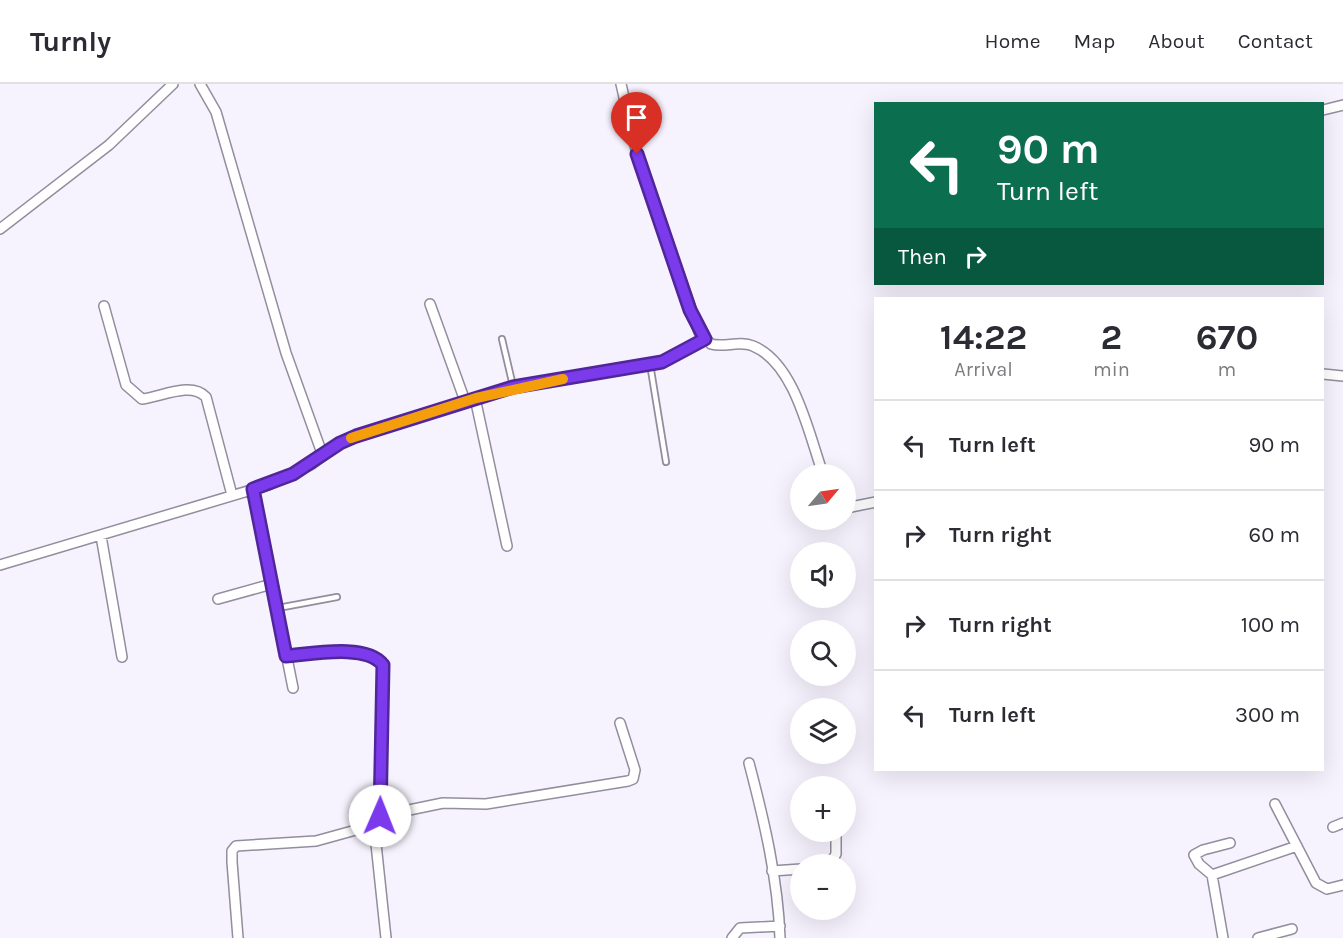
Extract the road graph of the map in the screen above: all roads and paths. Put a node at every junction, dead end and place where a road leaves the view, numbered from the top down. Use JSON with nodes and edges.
{"nodes":[{"id":1,"x":173,"y":84,"type":"edge"},
{"id":2,"x":200,"y":84,"type":"edge"},
{"id":3,"x":621,"y":84,"type":"edge"},
{"id":4,"x":1343,"y":105,"type":"edge"},
{"id":5,"x":1324,"y":110,"type":"edge"},
{"id":6,"x":0,"y":229,"type":"edge"},
{"id":7,"x":430,"y":304,"type":"dead end"},
{"id":8,"x":104,"y":306,"type":"dead end"},
{"id":9,"x":502,"y":339,"type":"dead end"},
{"id":10,"x":705,"y":339,"type":"junction"},
{"id":11,"x":650,"y":364,"type":"junction"},
{"id":12,"x":1324,"y":374,"type":"edge"},
{"id":13,"x":1343,"y":376,"type":"edge"},
{"id":14,"x":513,"y":387,"type":"junction"},
{"id":15,"x":476,"y":398,"type":"junction"},
{"id":16,"x":465,"y":401,"type":"junction"},
{"id":17,"x":323,"y":456,"type":"junction"},
{"id":18,"x":666,"y":462,"type":"dead end"},
{"id":19,"x":820,"y":464,"type":"edge"},
{"id":20,"x":253,"y":489,"type":"junction"},
{"id":21,"x":232,"y":495,"type":"junction"},
{"id":22,"x":874,"y":502,"type":"edge"},
{"id":23,"x":856,"y":506,"type":"edge"},
{"id":24,"x":101,"y":536,"type":"junction"},
{"id":25,"x":507,"y":546,"type":"dead end"},
{"id":26,"x":0,"y":565,"type":"edge"},
{"id":27,"x":272,"y":584,"type":"junction"},
{"id":28,"x":337,"y":597,"type":"dead end"},
{"id":29,"x":218,"y":599,"type":"dead end"},
{"id":30,"x":277,"y":608,"type":"junction"},
{"id":31,"x":286,"y":656,"type":"junction"},
{"id":32,"x":122,"y":657,"type":"dead end"},
{"id":33,"x":293,"y":688,"type":"dead end"},
{"id":34,"x":620,"y":723,"type":"dead end"},
{"id":35,"x":749,"y":763,"type":"dead end"},
{"id":36,"x":1275,"y":804,"type":"dead end"},
{"id":37,"x":380,"y":816,"type":"junction"},
{"id":38,"x":1343,"y":823,"type":"edge"},
{"id":39,"x":374,"y":825,"type":"junction"},
{"id":40,"x":1333,"y":827,"type":"dead end"},
{"id":41,"x":1230,"y":843,"type":"dead end"},
{"id":42,"x":1297,"y":846,"type":"junction"},
{"id":43,"x":790,"y":870,"type":"edge"},
{"id":44,"x":772,"y":871,"type":"junction"},
{"id":45,"x":1212,"y":875,"type":"junction"},
{"id":46,"x":1343,"y":885,"type":"edge"},
{"id":47,"x":780,"y":926,"type":"junction"},
{"id":48,"x":1292,"y":929,"type":"dead end"},
{"id":49,"x":238,"y":938,"type":"edge"},
{"id":50,"x":386,"y":938,"type":"edge"},
{"id":51,"x":732,"y":938,"type":"edge"},
{"id":52,"x":780,"y":938,"type":"edge"},
{"id":53,"x":1223,"y":938,"type":"edge"},
{"id":54,"x":1258,"y":938,"type":"edge"}],
"edges":[{"from":1,"to":6,"type":"street"},
{"from":2,"to":17,"type":"street"},
{"from":3,"to":10,"type":"street"},
{"from":4,"to":5,"type":"street"},
{"from":7,"to":16,"type":"street"},
{"from":8,"to":21,"type":"street"},
{"from":9,"to":14,"type":"lane"},
{"from":10,"to":11,"type":"street"},
{"from":10,"to":19,"type":"street"},
{"from":11,"to":14,"type":"street"},
{"from":11,"to":18,"type":"lane"},
{"from":12,"to":13,"type":"street"},
{"from":14,"to":15,"type":"street"},
{"from":15,"to":16,"type":"street"},
{"from":15,"to":25,"type":"street"},
{"from":16,"to":17,"type":"street"},
{"from":17,"to":20,"type":"street"},
{"from":20,"to":21,"type":"street"},
{"from":20,"to":27,"type":"street"},
{"from":21,"to":24,"type":"street"},
{"from":22,"to":23,"type":"street"},
{"from":24,"to":26,"type":"street"},
{"from":24,"to":32,"type":"street"},
{"from":27,"to":29,"type":"street"},
{"from":27,"to":30,"type":"street"},
{"from":28,"to":30,"type":"lane"},
{"from":30,"to":31,"type":"street"},
{"from":31,"to":33,"type":"street"},
{"from":31,"to":37,"type":"street"},
{"from":34,"to":37,"type":"street"},
{"from":35,"to":44,"type":"street"},
{"from":36,"to":42,"type":"street"},
{"from":37,"to":39,"type":"street"},
{"from":38,"to":40,"type":"street"},
{"from":39,"to":49,"type":"street"},
{"from":39,"to":50,"type":"street"},
{"from":41,"to":45,"type":"street"},
{"from":42,"to":45,"type":"street"},
{"from":42,"to":46,"type":"street"},
{"from":43,"to":44,"type":"street"},
{"from":44,"to":47,"type":"street"},
{"from":45,"to":53,"type":"street"},
{"from":47,"to":51,"type":"street"},
{"from":47,"to":52,"type":"street"},
{"from":48,"to":54,"type":"street"}]}
